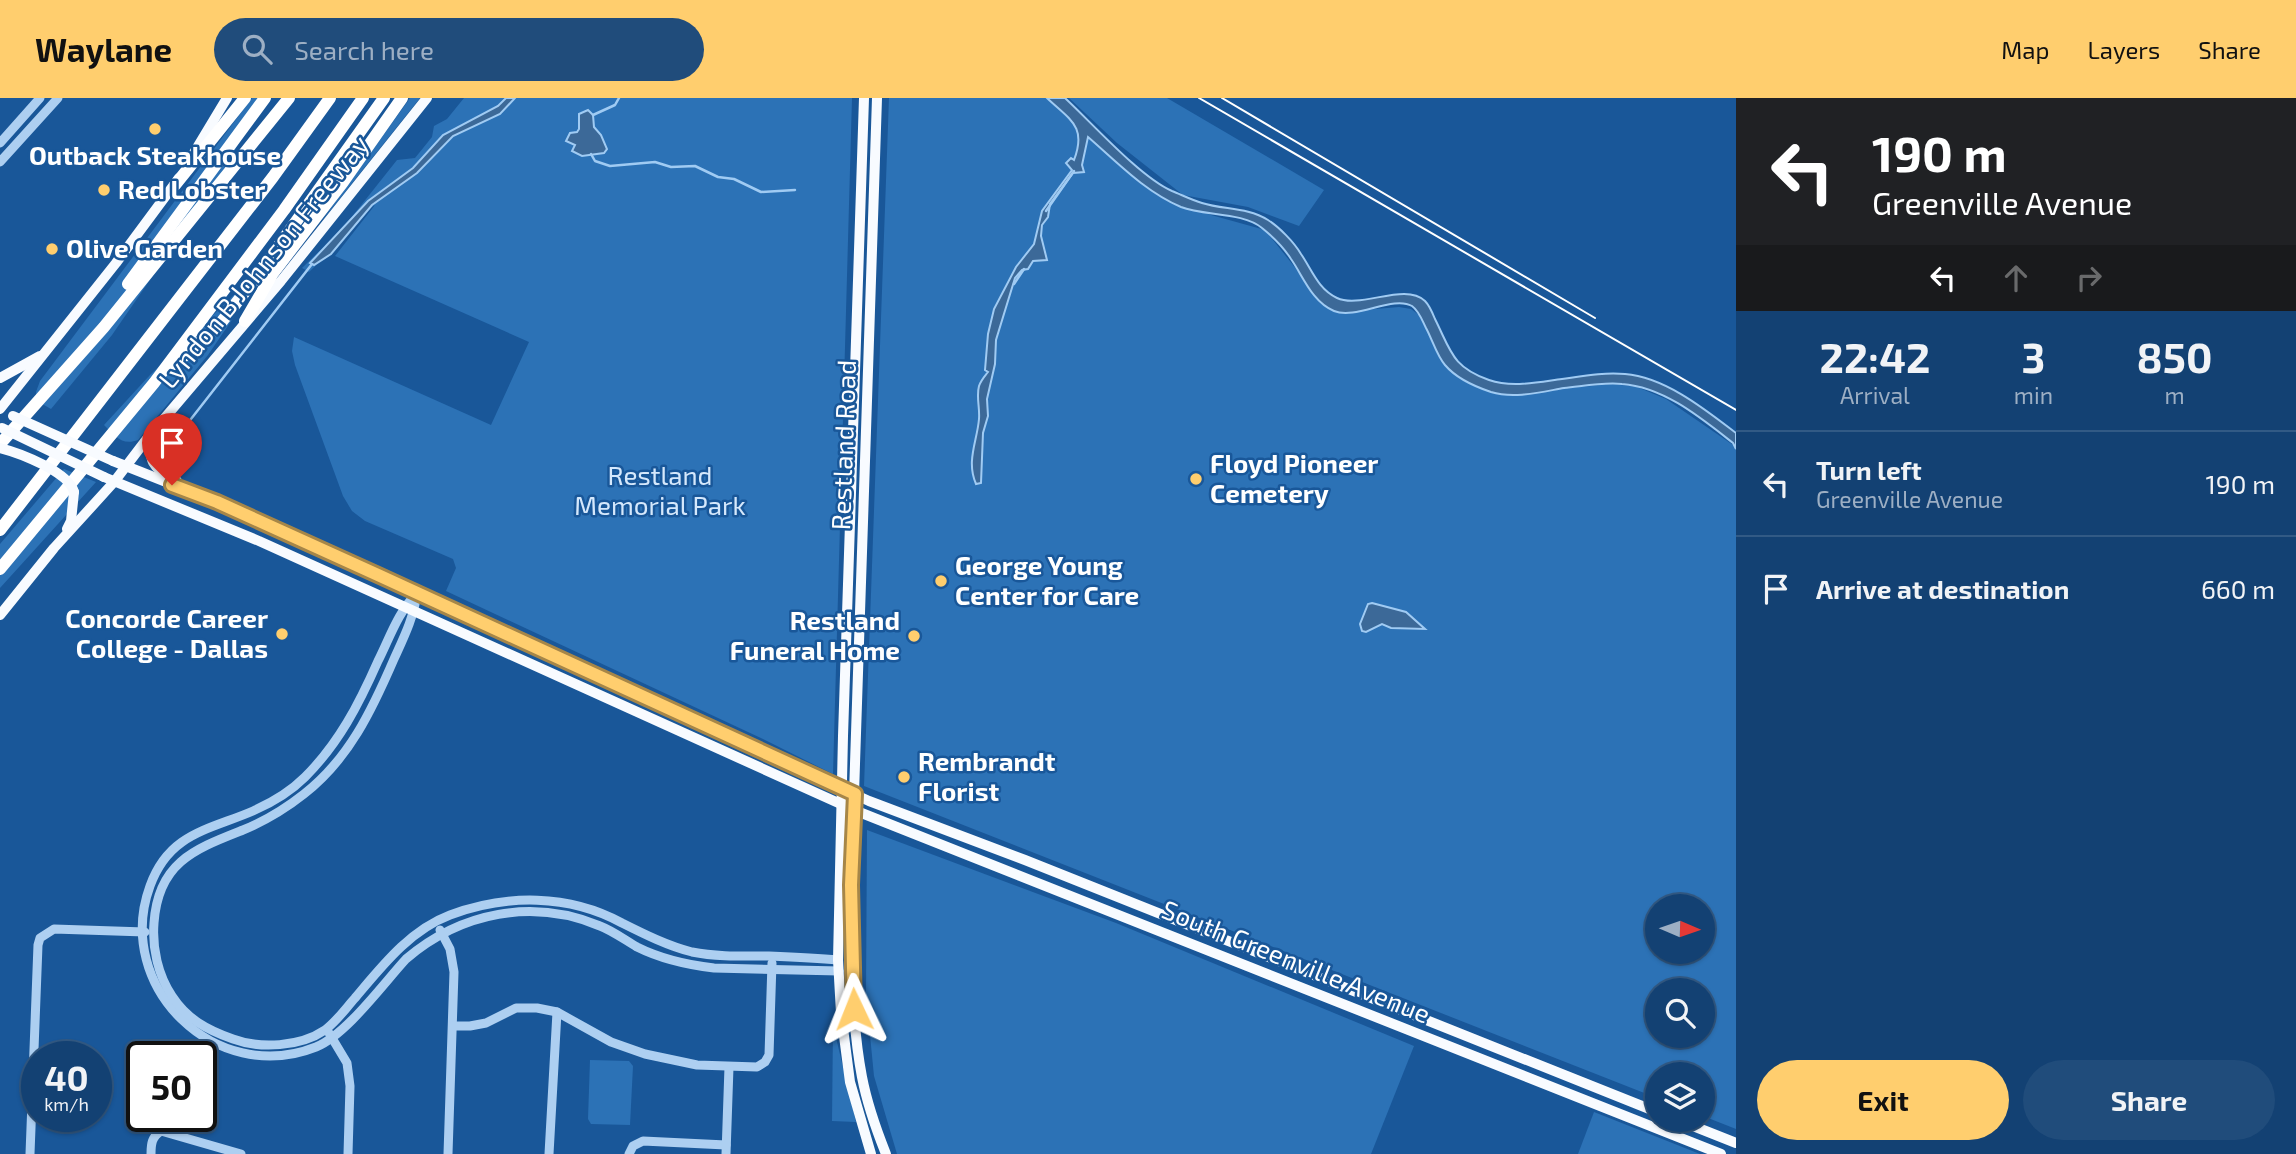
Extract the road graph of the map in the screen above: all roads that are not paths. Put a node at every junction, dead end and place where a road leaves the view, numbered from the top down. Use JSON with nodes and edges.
{"nodes":[{"id":1,"x":40,"y":98,"type":"edge"},
{"id":2,"x":58,"y":98,"type":"edge"},
{"id":3,"x":227,"y":98,"type":"edge"},
{"id":4,"x":245,"y":98,"type":"edge"},
{"id":5,"x":265,"y":98,"type":"edge"},
{"id":6,"x":289,"y":98,"type":"edge"},
{"id":7,"x":330,"y":98,"type":"edge"},
{"id":8,"x":363,"y":98,"type":"edge"},
{"id":9,"x":384,"y":98,"type":"edge"},
{"id":10,"x":402,"y":98,"type":"edge"},
{"id":11,"x":427,"y":98,"type":"edge"},
{"id":12,"x":864,"y":98,"type":"edge"},
{"id":13,"x":877,"y":98,"type":"edge"},
{"id":14,"x":13,"y":128,"type":"junction"},
{"id":15,"x":22,"y":137,"type":"junction"},
{"id":16,"x":0,"y":142,"type":"edge"},
{"id":17,"x":0,"y":162,"type":"edge"},
{"id":18,"x":175,"y":185,"type":"junction"},
{"id":19,"x":245,"y":321,"type":"junction"},
{"id":20,"x":46,"y":353,"type":"junction"},
{"id":21,"x":0,"y":379,"type":"edge"},
{"id":22,"x":153,"y":383,"type":"junction"},
{"id":23,"x":47,"y":392,"type":"junction"},
{"id":24,"x":0,"y":409,"type":"edge"},
{"id":25,"x":158,"y":427,"type":"junction"},
{"id":26,"x":1,"y":428,"type":"edge"},
{"id":27,"x":0,"y":446,"type":"edge"},
{"id":28,"x":126,"y":466,"type":"junction"},
{"id":29,"x":109,"y":479,"type":"junction"},
{"id":30,"x":190,"y":492,"type":"junction"},
{"id":31,"x":0,"y":530,"type":"edge"},
{"id":32,"x":295,"y":538,"type":"junction"},
{"id":33,"x":58,"y":544,"type":"junction"},
{"id":34,"x":288,"y":554,"type":"junction"},
{"id":35,"x":0,"y":569,"type":"edge"},
{"id":36,"x":417,"y":593,"type":"junction"},
{"id":37,"x":403,"y":607,"type":"junction"},
{"id":38,"x":415,"y":612,"type":"junction"},
{"id":39,"x":0,"y":615,"type":"edge"},
{"id":40,"x":609,"y":681,"type":"junction"},
{"id":41,"x":602,"y":696,"type":"junction"},
{"id":42,"x":339,"y":739,"type":"junction"},
{"id":43,"x":349,"y":747,"type":"junction"},
{"id":44,"x":842,"y":788,"type":"junction"},
{"id":45,"x":855,"y":794,"type":"junction"},
{"id":46,"x":841,"y":804,"type":"junction"},
{"id":47,"x":854,"y":810,"type":"junction"},
{"id":48,"x":915,"y":819,"type":"junction"},
{"id":49,"x":910,"y":833,"type":"junction"},
{"id":50,"x":975,"y":841,"type":"junction"},
{"id":51,"x":969,"y":856,"type":"junction"},
{"id":52,"x":435,"y":922,"type":"junction"},
{"id":53,"x":142,"y":932,"type":"junction"},
{"id":54,"x":153,"y":932,"type":"junction"},
{"id":55,"x":442,"y":933,"type":"junction"},
{"id":56,"x":772,"y":956,"type":"junction"},
{"id":57,"x":839,"y":965,"type":"junction"},
{"id":58,"x":772,"y":969,"type":"junction"},
{"id":59,"x":556,"y":1012,"type":"junction"},
{"id":60,"x":454,"y":1026,"type":"junction"},
{"id":61,"x":1445,"y":1027,"type":"junction"},
{"id":62,"x":326,"y":1029,"type":"junction"},
{"id":63,"x":332,"y":1038,"type":"junction"},
{"id":64,"x":1437,"y":1043,"type":"junction"},
{"id":65,"x":729,"y":1067,"type":"junction"},
{"id":66,"x":1598,"y":1088,"type":"junction"},
{"id":67,"x":1591,"y":1104,"type":"junction"},
{"id":68,"x":1645,"y":1107,"type":"edge"},
{"id":69,"x":1708,"y":1132,"type":"edge"},
{"id":70,"x":880,"y":1138,"type":"junction"},
{"id":71,"x":1736,"y":1143,"type":"edge"},
{"id":72,"x":726,"y":1149,"type":"edge"},
{"id":73,"x":869,"y":1149,"type":"edge"},
{"id":74,"x":30,"y":1154,"type":"edge"},
{"id":75,"x":151,"y":1154,"type":"edge"},
{"id":76,"x":241,"y":1154,"type":"edge"},
{"id":77,"x":348,"y":1154,"type":"edge"},
{"id":78,"x":448,"y":1154,"type":"edge"},
{"id":79,"x":549,"y":1154,"type":"edge"},
{"id":80,"x":629,"y":1154,"type":"edge"},
{"id":81,"x":886,"y":1154,"type":"edge"},
{"id":82,"x":1721,"y":1154,"type":"edge"}],
"edges":[{"from":1,"to":14,"type":"street"},
{"from":2,"to":15,"type":"street"},
{"from":3,"to":18,"type":"main road"},
{"from":4,"to":18,"type":"highway"},
{"from":5,"to":23,"type":"highway"},
{"from":6,"to":23,"type":"highway"},
{"from":7,"to":31,"type":"highway"},
{"from":8,"to":22,"type":"highway","name":"Lyndon B Johnson Freeway"},
{"from":9,"to":22,"type":"highway"},
{"from":10,"to":19,"type":"highway"},
{"from":11,"to":19,"type":"main road","name":"Lyndon B Johnson Freeway"},
{"from":12,"to":44,"type":"main road","name":"Restland Road"},
{"from":13,"to":45,"type":"main road","name":"Restland Road"},
{"from":14,"to":15,"type":"street"},
{"from":14,"to":16,"type":"street"},
{"from":15,"to":17,"type":"street"},
{"from":18,"to":20,"type":"main road"},
{"from":19,"to":25,"type":"main road","name":"Lyndon B Johnson Freeway"},
{"from":20,"to":21,"type":"main road"},
{"from":20,"to":24,"type":"main road"},
{"from":22,"to":35,"type":"highway"},
{"from":23,"to":27,"type":"highway"},
{"from":24,"to":28,"type":"main road","bridge":true},
{"from":25,"to":28,"type":"main road","name":"Lyndon B Johnson Freeway"},
{"from":25,"to":30,"type":"main road"},
{"from":26,"to":29,"type":"main road","name":"South Greenville Avenue","bridge":true},
{"from":27,"to":33,"type":"main road","bridge":true},
{"from":28,"to":29,"type":"main road","name":"Lyndon B Johnson Freeway"},
{"from":28,"to":30,"type":"main road"},
{"from":29,"to":33,"type":"main road","name":"Lyndon B Johnson Freeway"},
{"from":29,"to":34,"type":"main road","name":"South Greenville Avenue"},
{"from":30,"to":32,"type":"main road","name":"South Greenville Avenue"},
{"from":32,"to":34,"type":"main road"},
{"from":32,"to":36,"type":"main road","name":"South Greenville Avenue"},
{"from":33,"to":39,"type":"main road","name":"Lyndon B Johnson Freeway"},
{"from":34,"to":37,"type":"main road","name":"South Greenville Avenue"},
{"from":36,"to":37,"type":"street"},
{"from":36,"to":38,"type":"street"},
{"from":36,"to":40,"type":"main road","name":"South Greenville Avenue"},
{"from":37,"to":38,"type":"main road","name":"South Greenville Avenue"},
{"from":37,"to":42,"type":"street"},
{"from":38,"to":41,"type":"main road","name":"South Greenville Avenue"},
{"from":38,"to":43,"type":"street"},
{"from":40,"to":41,"type":"main road"},
{"from":40,"to":44,"type":"main road","name":"South Greenville Avenue"},
{"from":41,"to":46,"type":"main road","name":"South Greenville Avenue"},
{"from":42,"to":43,"type":"street"},
{"from":42,"to":53,"type":"street"},
{"from":43,"to":54,"type":"street"},
{"from":44,"to":45,"type":"main road","name":"South Greenville Avenue"},
{"from":44,"to":46,"type":"main road","name":"Restland Road"},
{"from":45,"to":47,"type":"main road","name":"Restland Road"},
{"from":45,"to":48,"type":"main road","name":"South Greenville Avenue"},
{"from":46,"to":47,"type":"main road","name":"South Greenville Avenue"},
{"from":46,"to":57,"type":"main road","name":"Restland Road"},
{"from":47,"to":49,"type":"main road","name":"South Greenville Avenue"},
{"from":47,"to":70,"type":"main road","name":"Restland Road"},
{"from":48,"to":49,"type":"main road"},
{"from":48,"to":50,"type":"main road","name":"South Greenville Avenue"},
{"from":49,"to":51,"type":"main road","name":"South Greenville Avenue"},
{"from":50,"to":51,"type":"main road"},
{"from":50,"to":61,"type":"main road","name":"South Greenville Avenue"},
{"from":51,"to":64,"type":"main road","name":"South Greenville Avenue"},
{"from":52,"to":55,"type":"street"},
{"from":52,"to":56,"type":"street"},
{"from":52,"to":62,"type":"street"},
{"from":53,"to":54,"type":"street"},
{"from":53,"to":63,"type":"street"},
{"from":53,"to":74,"type":"street"},
{"from":54,"to":62,"type":"street"},
{"from":55,"to":58,"type":"street"},
{"from":55,"to":60,"type":"street"},
{"from":55,"to":63,"type":"street"},
{"from":56,"to":57,"type":"street"},
{"from":56,"to":58,"type":"street"},
{"from":57,"to":58,"type":"street"},
{"from":57,"to":73,"type":"main road","name":"Restland Road"},
{"from":58,"to":65,"type":"street"},
{"from":59,"to":60,"type":"street"},
{"from":59,"to":65,"type":"street"},
{"from":59,"to":79,"type":"street"},
{"from":60,"to":78,"type":"street"},
{"from":61,"to":64,"type":"main road"},
{"from":61,"to":66,"type":"main road","name":"South Greenville Avenue"},
{"from":62,"to":63,"type":"street"},
{"from":63,"to":77,"type":"street"},
{"from":64,"to":67,"type":"main road","name":"South Greenville Avenue"},
{"from":65,"to":72,"type":"street"},
{"from":66,"to":67,"type":"main road"},
{"from":66,"to":68,"type":"main road","name":"South Greenville Avenue"},
{"from":67,"to":82,"type":"main road","name":"South Greenville Avenue"},
{"from":69,"to":71,"type":"main road"},
{"from":70,"to":73,"type":"main road"},
{"from":70,"to":81,"type":"main road","name":"Restland Road"},
{"from":72,"to":80,"type":"street"},
{"from":75,"to":76,"type":"street"}]}
